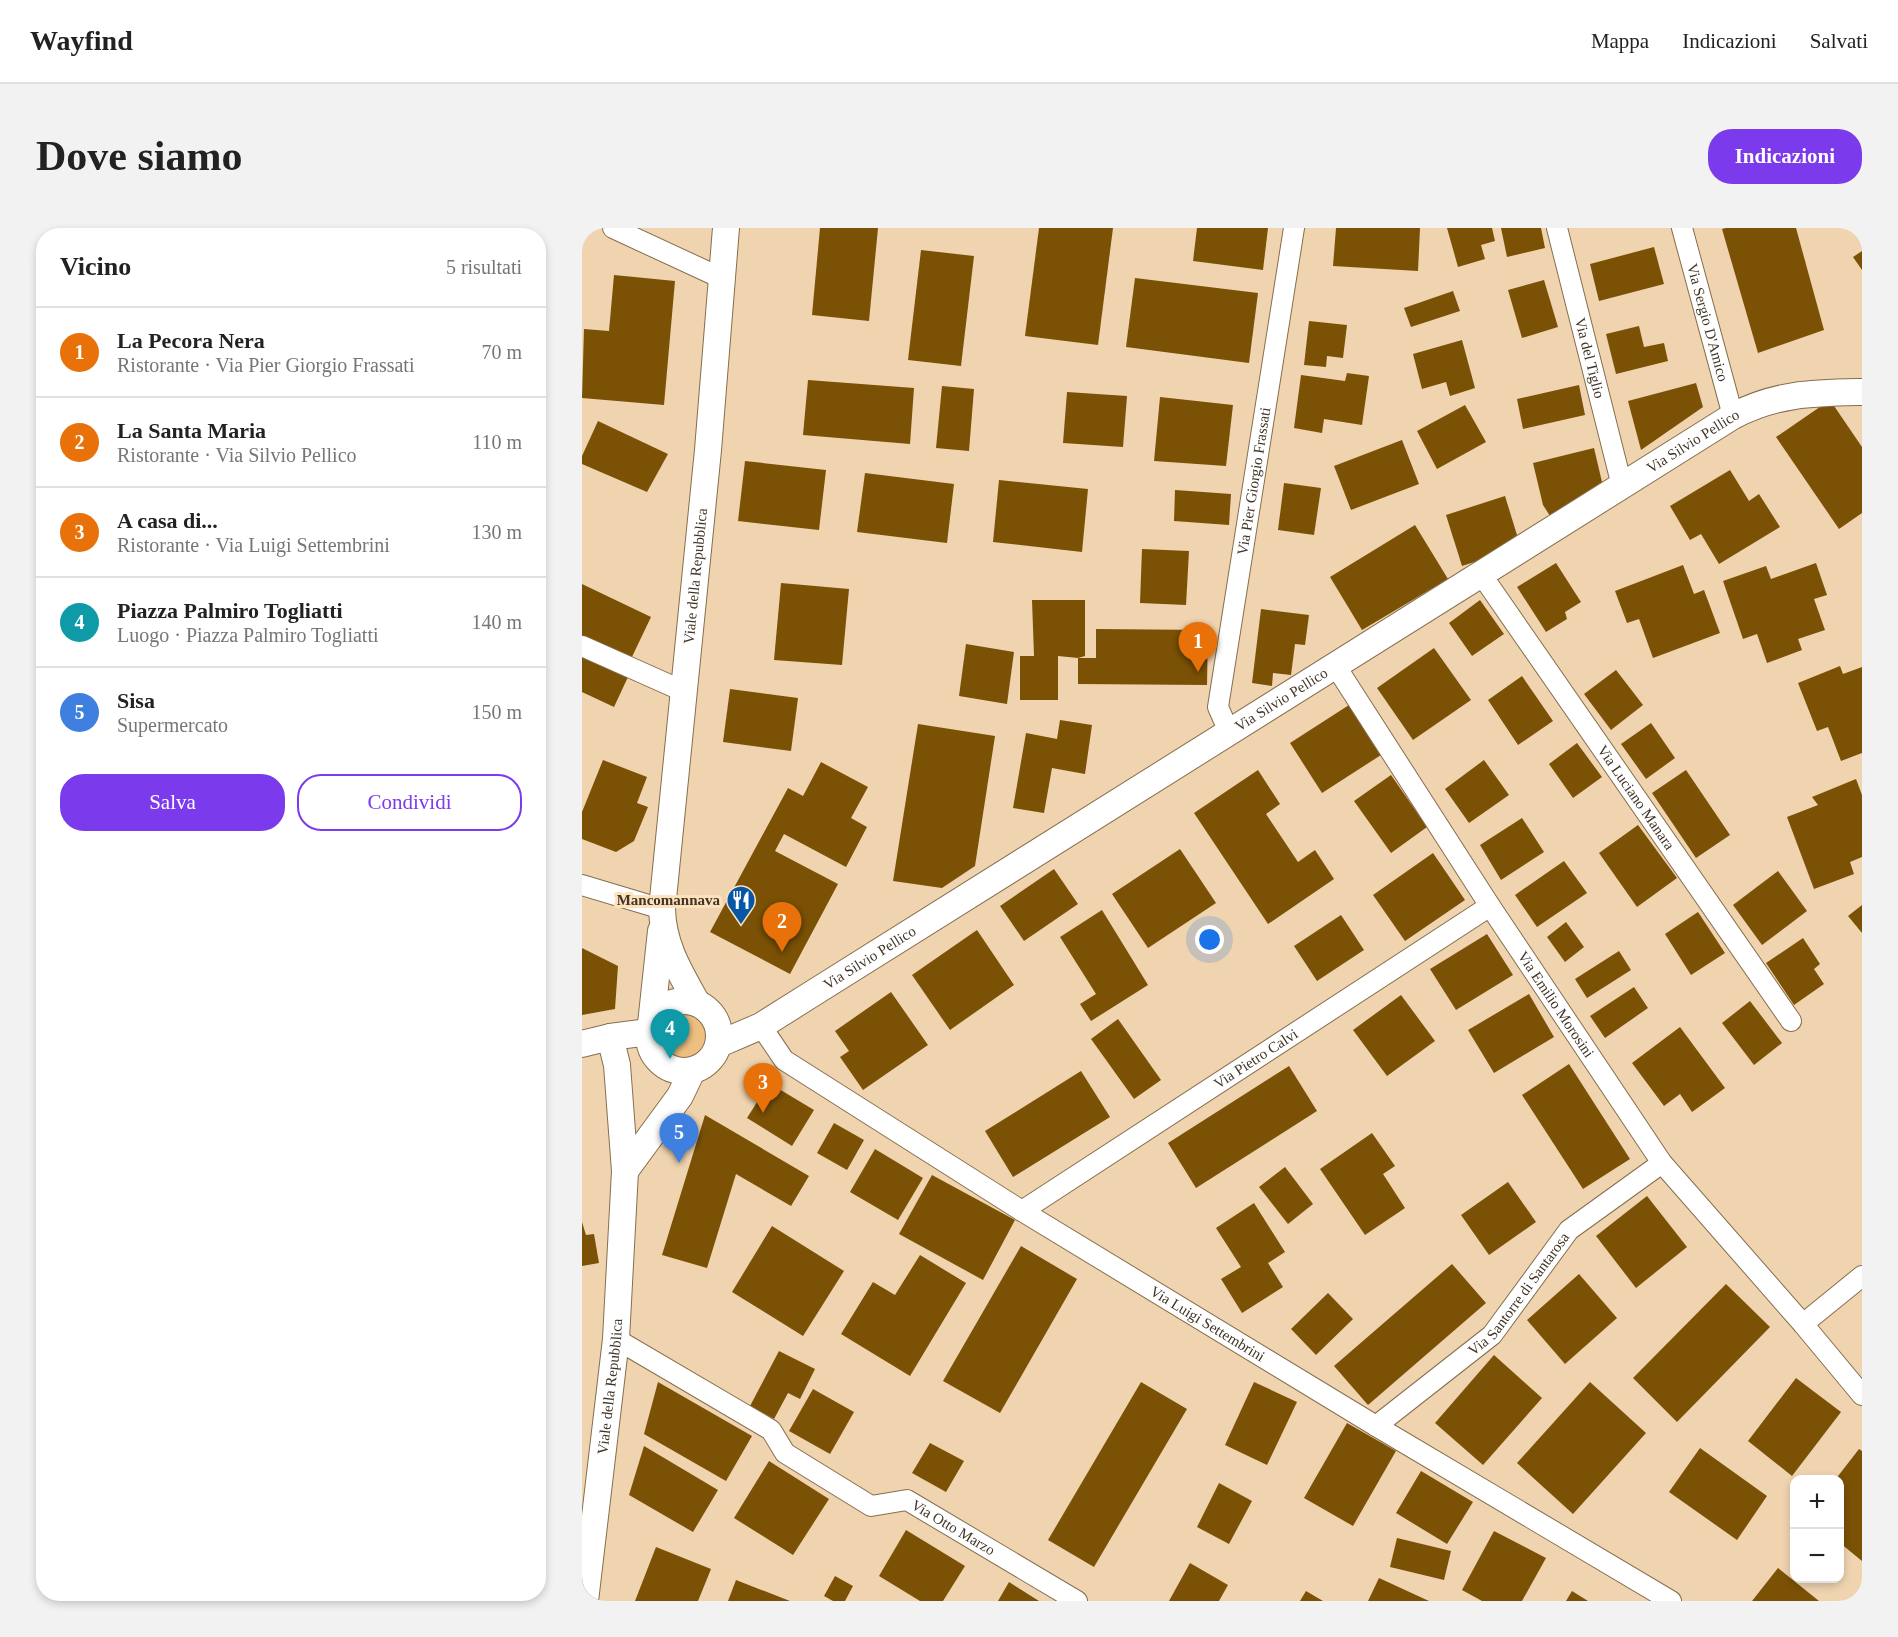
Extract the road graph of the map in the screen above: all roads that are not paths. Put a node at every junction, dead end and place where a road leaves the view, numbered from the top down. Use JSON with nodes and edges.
{"nodes":[{"id":1,"x":613,"y":228,"type":"edge"},
{"id":2,"x":726,"y":228,"type":"edge"},
{"id":3,"x":1294,"y":228,"type":"edge"},
{"id":4,"x":1557,"y":228,"type":"edge"},
{"id":5,"x":1682,"y":228,"type":"edge"},
{"id":6,"x":721,"y":278,"type":"junction"},
{"id":7,"x":1860,"y":395,"type":"edge"},
{"id":8,"x":1733,"y":416,"type":"junction"},
{"id":9,"x":1622,"y":486,"type":"junction"},
{"id":10,"x":1481,"y":574,"type":"junction"},
{"id":11,"x":582,"y":646,"type":"edge"},
{"id":12,"x":1335,"y":665,"type":"junction"},
{"id":13,"x":683,"y":691,"type":"junction"},
{"id":14,"x":1229,"y":732,"type":"junction"},
{"id":15,"x":582,"y":885,"type":"edge"},
{"id":16,"x":1490,"y":906,"type":"junction"},
{"id":17,"x":662,"y":915,"type":"junction"},
{"id":18,"x":697,"y":1004,"type":"junction"},
{"id":19,"x":1791,"y":1021,"type":"dead end"},
{"id":20,"x":761,"y":1026,"type":"junction"},
{"id":21,"x":650,"y":1028,"type":"junction"},
{"id":22,"x":610,"y":1037,"type":"junction"},
{"id":23,"x":582,"y":1044,"type":"edge"},
{"id":24,"x":719,"y":1044,"type":"junction"},
{"id":25,"x":692,"y":1071,"type":"junction"},
{"id":26,"x":1662,"y":1163,"type":"junction"},
{"id":27,"x":625,"y":1170,"type":"junction"},
{"id":28,"x":1022,"y":1211,"type":"junction"},
{"id":29,"x":1862,"y":1276,"type":"edge"},
{"id":30,"x":1803,"y":1324,"type":"junction"},
{"id":31,"x":616,"y":1339,"type":"junction"},
{"id":32,"x":1862,"y":1395,"type":"edge"},
{"id":33,"x":1376,"y":1426,"type":"junction"},
{"id":34,"x":585,"y":1589,"type":"edge"},
{"id":35,"x":1077,"y":1601,"type":"edge"},
{"id":36,"x":1671,"y":1601,"type":"edge"}],
"edges":[{"from":1,"to":6,"type":"street"},
{"from":2,"to":6,"type":"street","name":"Viale della Repubblica"},
{"from":3,"to":14,"type":"street","name":"Via Pier Giorgio Frassati"},
{"from":4,"to":9,"type":"street","name":"Via del Tiglio"},
{"from":5,"to":8,"type":"street","name":"Via Sergio D'Amico"},
{"from":6,"to":13,"type":"street","name":"Viale della Repubblica"},
{"from":7,"to":8,"type":"street","name":"Via Silvio Pellico"},
{"from":8,"to":9,"type":"street","name":"Via Silvio Pellico"},
{"from":9,"to":10,"type":"street","name":"Via Silvio Pellico"},
{"from":10,"to":12,"type":"street","name":"Via Silvio Pellico"},
{"from":10,"to":19,"type":"street","name":"Via Luciano Manara"},
{"from":11,"to":13,"type":"street"},
{"from":12,"to":14,"type":"street","name":"Via Silvio Pellico"},
{"from":12,"to":16,"type":"street","name":"Via Emilio Morosini"},
{"from":13,"to":17,"type":"street","name":"Viale della Repubblica"},
{"from":14,"to":20,"type":"street","name":"Via Silvio Pellico"},
{"from":15,"to":17,"type":"street"},
{"from":16,"to":26,"type":"street","name":"Via Emilio Morosini"},
{"from":16,"to":28,"type":"street","name":"Via Pietro Calvi"},
{"from":17,"to":18,"type":"street"},
{"from":17,"to":21,"type":"street"},
{"from":18,"to":21,"type":"street"},
{"from":18,"to":24,"type":"street"},
{"from":20,"to":24,"type":"street","name":"Via Silvio Pellico"},
{"from":20,"to":28,"type":"street","name":"Via Luigi Settembrini"},
{"from":21,"to":22,"type":"street"},
{"from":21,"to":25,"type":"street"},
{"from":22,"to":23,"type":"street"},
{"from":22,"to":27,"type":"street","name":"Viale della Repubblica"},
{"from":24,"to":25,"type":"street"},
{"from":25,"to":27,"type":"street"},
{"from":26,"to":30,"type":"street","name":"Via Emilio Morosini"},
{"from":26,"to":33,"type":"street","name":"Via Santorre di Santarosa"},
{"from":27,"to":31,"type":"street","name":"Viale della Repubblica"},
{"from":28,"to":33,"type":"street","name":"Via Luigi Settembrini"},
{"from":29,"to":30,"type":"street"},
{"from":30,"to":32,"type":"street","name":"Via Emilio Morosini"},
{"from":31,"to":34,"type":"street","name":"Viale della Repubblica"},
{"from":31,"to":35,"type":"street","name":"Via Otto Marzo"},
{"from":33,"to":36,"type":"street","name":"Via Luigi Settembrini"}]}
